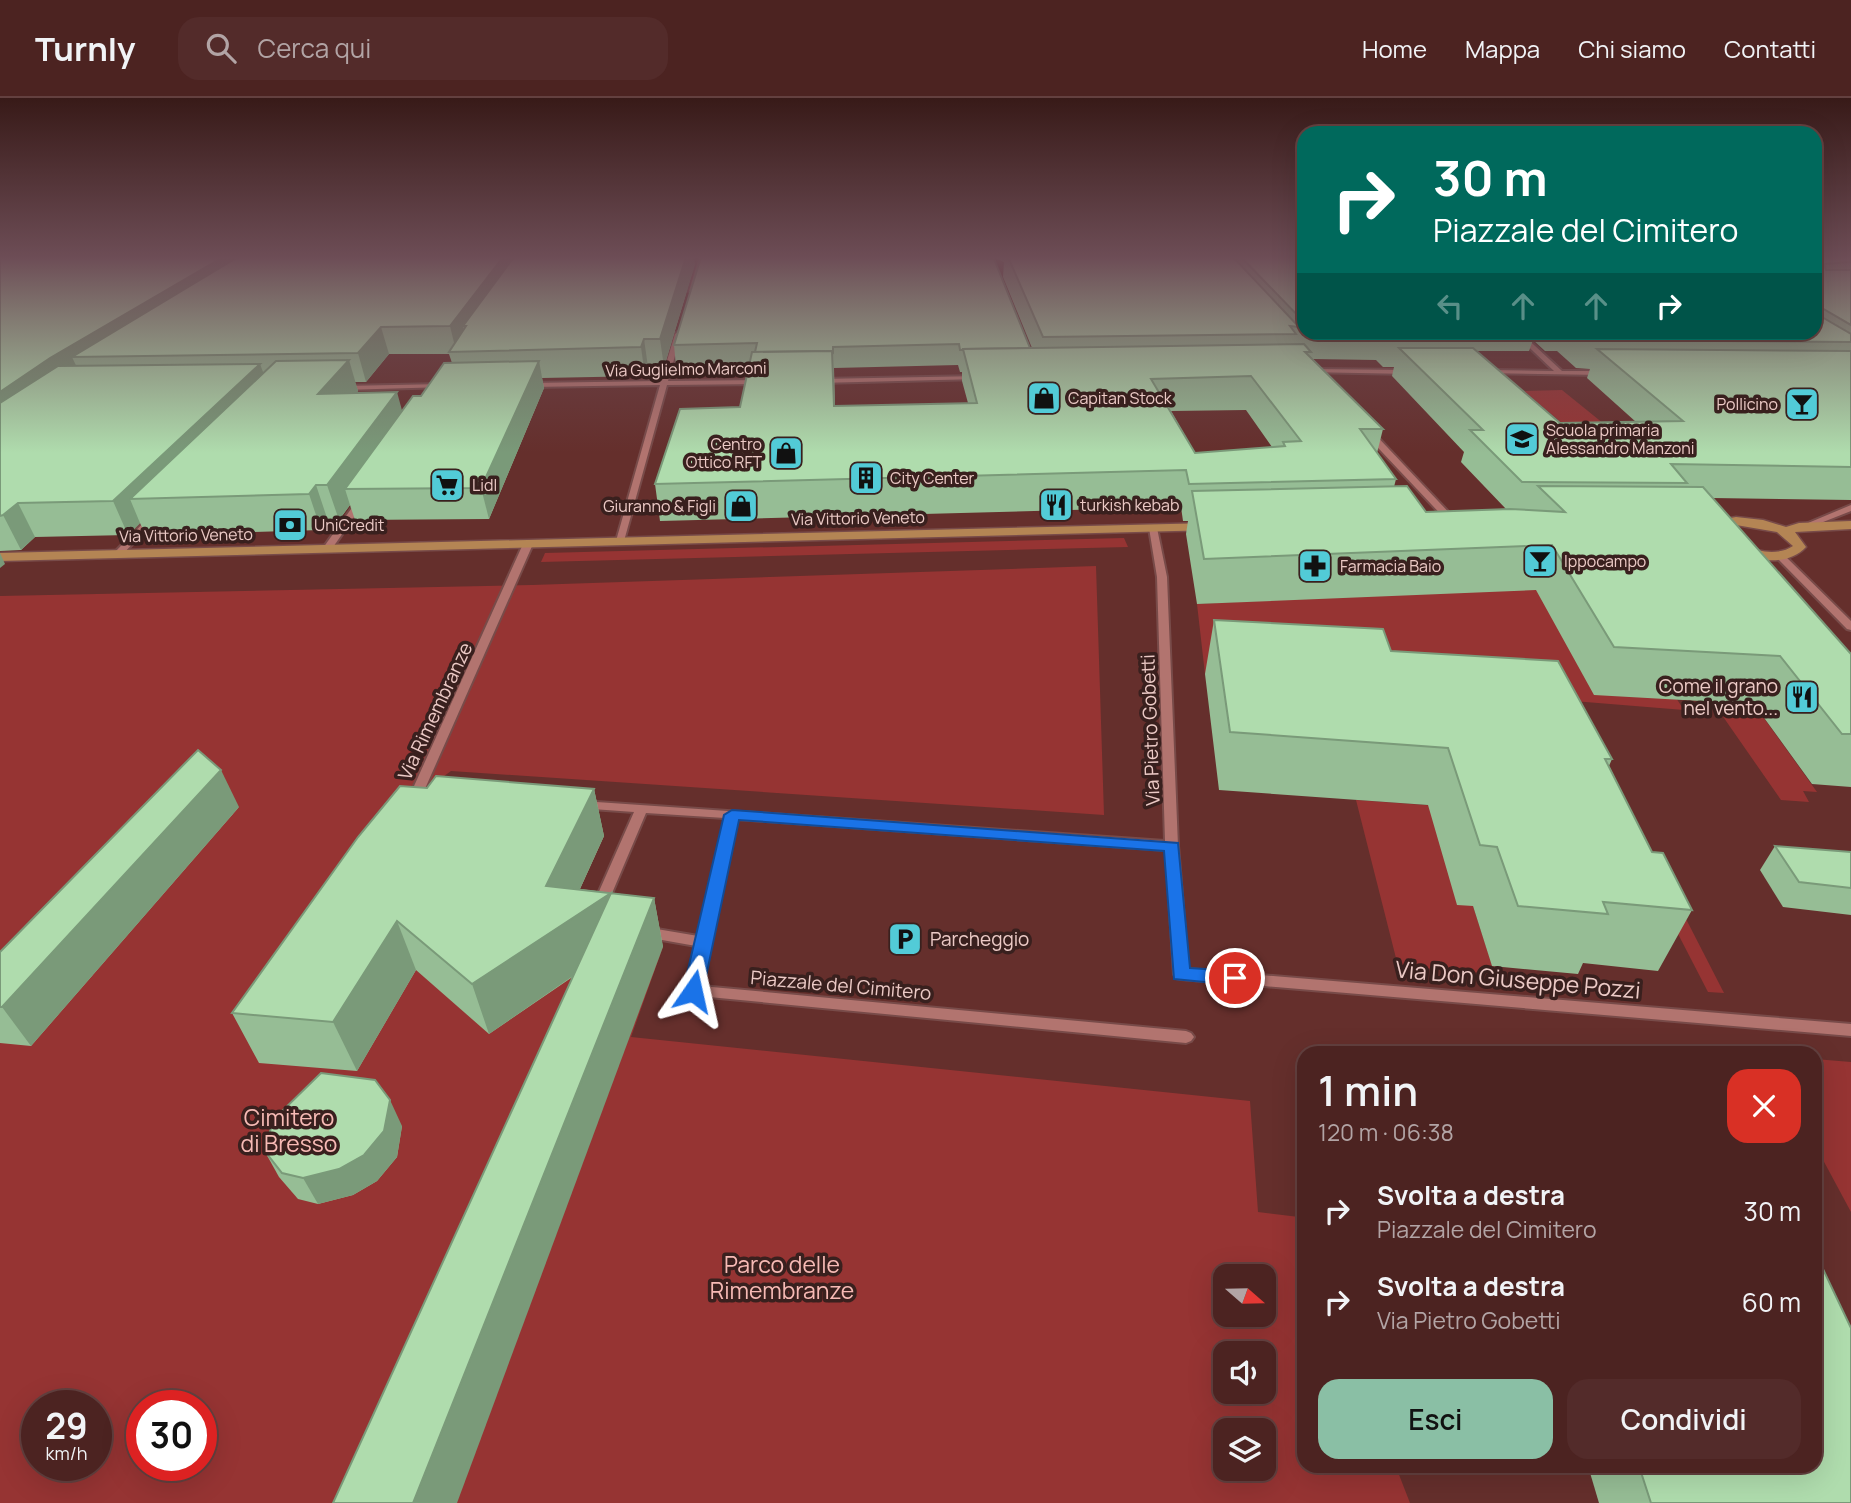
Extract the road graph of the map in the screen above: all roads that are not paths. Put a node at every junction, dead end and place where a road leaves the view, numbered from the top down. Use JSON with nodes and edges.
{"nodes":[{"id":1,"x":682,"y":323,"type":"edge"},
{"id":2,"x":1525,"y":340,"type":"edge"},
{"id":3,"x":1305,"y":369,"type":"joint"},
{"id":4,"x":1416,"y":372,"type":"edge"},
{"id":5,"x":1472,"y":372,"type":"edge"},
{"id":6,"x":1561,"y":373,"type":"junction"},
{"id":7,"x":1612,"y":373,"type":"edge"},
{"id":8,"x":447,"y":376,"type":"edge"},
{"id":9,"x":984,"y":377,"type":"edge"},
{"id":10,"x":813,"y":381,"type":"edge"},
{"id":11,"x":1319,"y":381,"type":"edge"},
{"id":12,"x":773,"y":382,"type":"edge"},
{"id":13,"x":664,"y":384,"type":"junction"},
{"id":14,"x":439,"y":386,"type":"junction"},
{"id":15,"x":453,"y":386,"type":"edge"},
{"id":16,"x":519,"y":386,"type":"edge"},
{"id":17,"x":335,"y":388,"type":"edge"},
{"id":18,"x":432,"y":397,"type":"edge"},
{"id":19,"x":1363,"y":428,"type":"edge"},
{"id":20,"x":364,"y":497,"type":"edge"},
{"id":21,"x":166,"y":506,"type":"edge"},
{"id":22,"x":1851,"y":508,"type":"edge"},
{"id":23,"x":1451,"y":521,"type":"edge"},
{"id":24,"x":1702,"y":525,"type":"edge"},
{"id":25,"x":1851,"y":525,"type":"edge"},
{"id":26,"x":1223,"y":526,"type":"edge"},
{"id":27,"x":1805,"y":526,"type":"junction"},
{"id":28,"x":1153,"y":528,"type":"junction"},
{"id":29,"x":1716,"y":528,"type":"junction"},
{"id":30,"x":1785,"y":531,"type":"junction"},
{"id":31,"x":620,"y":541,"type":"junction"},
{"id":32,"x":528,"y":544,"type":"junction"},
{"id":33,"x":328,"y":548,"type":"junction"},
{"id":34,"x":118,"y":554,"type":"junction"},
{"id":35,"x":1779,"y":555,"type":"junction"},
{"id":36,"x":0,"y":557,"type":"edge"},
{"id":37,"x":1851,"y":627,"type":"edge"},
{"id":38,"x":443,"y":796,"type":"edge"},
{"id":39,"x":562,"y":804,"type":"edge"},
{"id":40,"x":642,"y":809,"type":"junction"},
{"id":41,"x":732,"y":815,"type":"junction"},
{"id":42,"x":1172,"y":846,"type":"junction"},
{"id":43,"x":592,"y":924,"type":"edge"},
{"id":44,"x":629,"y":930,"type":"edge"},
{"id":45,"x":702,"y":942,"type":"junction"},
{"id":46,"x":1181,"y":974,"type":"joint"},
{"id":47,"x":1851,"y":1030,"type":"edge"},
{"id":48,"x":1186,"y":1037,"type":"dead end"}],
"edges":[{"from":1,"to":13,"type":"street"},
{"from":2,"to":6,"type":"street"},
{"from":3,"to":4,"type":"street"},
{"from":3,"to":11,"type":"street"},
{"from":5,"to":6,"type":"street"},
{"from":6,"to":7,"type":"street"},
{"from":8,"to":14,"type":"street"},
{"from":9,"to":10,"type":"street"},
{"from":12,"to":13,"type":"street","name":"Via Guglielmo Marconi"},
{"from":13,"to":16,"type":"street","name":"Via Guglielmo Marconi"},
{"from":13,"to":31,"type":"street"},
{"from":14,"to":15,"type":"street"},
{"from":14,"to":17,"type":"street"},
{"from":14,"to":18,"type":"street"},
{"from":19,"to":23,"type":"street"},
{"from":20,"to":33,"type":"street"},
{"from":21,"to":34,"type":"street"},
{"from":22,"to":27,"type":"street"},
{"from":24,"to":29,"type":"main road"},
{"from":25,"to":27,"type":"main road"},
{"from":26,"to":28,"type":"main road","name":"Via Vittorio Veneto"},
{"from":27,"to":30,"type":"main road"},
{"from":28,"to":31,"type":"main road","name":"Via Vittorio Veneto"},
{"from":28,"to":42,"type":"street","name":"Via Pietro Gobetti"},
{"from":29,"to":30,"type":"main road"},
{"from":29,"to":35,"type":"main road"},
{"from":30,"to":35,"type":"main road"},
{"from":31,"to":32,"type":"main road","name":"Via Vittorio Veneto"},
{"from":32,"to":33,"type":"main road","name":"Via Vittorio Veneto"},
{"from":32,"to":38,"type":"street","name":"Via Rimembranze"},
{"from":33,"to":34,"type":"main road","name":"Via Vittorio Veneto"},
{"from":34,"to":36,"type":"main road","name":"Via Vittorio Veneto"},
{"from":35,"to":37,"type":"street"},
{"from":39,"to":40,"type":"street"},
{"from":40,"to":41,"type":"street"},
{"from":40,"to":43,"type":"street"},
{"from":41,"to":42,"type":"street"},
{"from":41,"to":45,"type":"street","name":"Piazzale del Cimitero"},
{"from":42,"to":46,"type":"street","name":"Via Pietro Gobetti"},
{"from":44,"to":45,"type":"street"},
{"from":45,"to":48,"type":"street","name":"Piazzale del Cimitero"},
{"from":46,"to":47,"type":"street","name":"Via Don Giuseppe Pozzi"}]}
